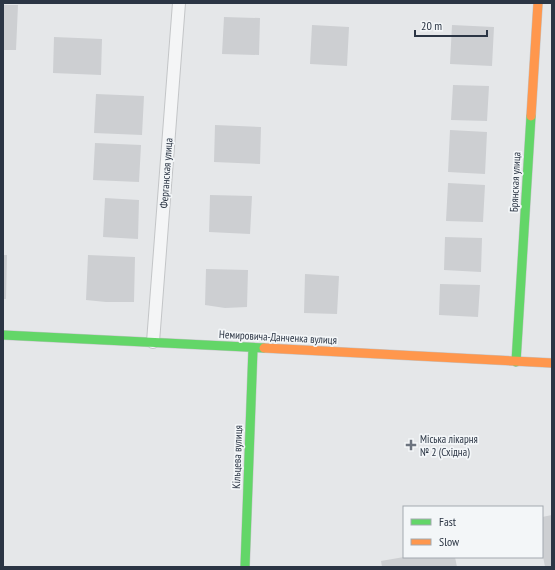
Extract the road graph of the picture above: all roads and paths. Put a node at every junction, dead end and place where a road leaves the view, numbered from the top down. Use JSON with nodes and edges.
{"nodes":[{"id":1,"x":179,"y":3,"type":"edge"},
{"id":2,"x":538,"y":3,"type":"edge"},
{"id":3,"x":3,"y":335,"type":"edge"},
{"id":4,"x":153,"y":342,"type":"junction"},
{"id":5,"x":252,"y":348,"type":"junction"},
{"id":6,"x":516,"y":362,"type":"junction"},
{"id":7,"x":552,"y":363,"type":"edge"},
{"id":8,"x":245,"y":567,"type":"edge"}],
"edges":[{"from":1,"to":4,"type":"lane","name":"Ферганская улица"},
{"from":2,"to":6,"type":"street","name":"Брянская улица"},
{"from":3,"to":4,"type":"street","name":"Немировича-Данченка вулиця"},
{"from":4,"to":5,"type":"street","name":"Немировича-Данченка вулиця"},
{"from":5,"to":6,"type":"street","name":"Немировича-Данченка вулиця"},
{"from":5,"to":8,"type":"street","name":"Кільцева вулиця"},
{"from":6,"to":7,"type":"street","name":"Немировича-Данченка вулиця"}]}
